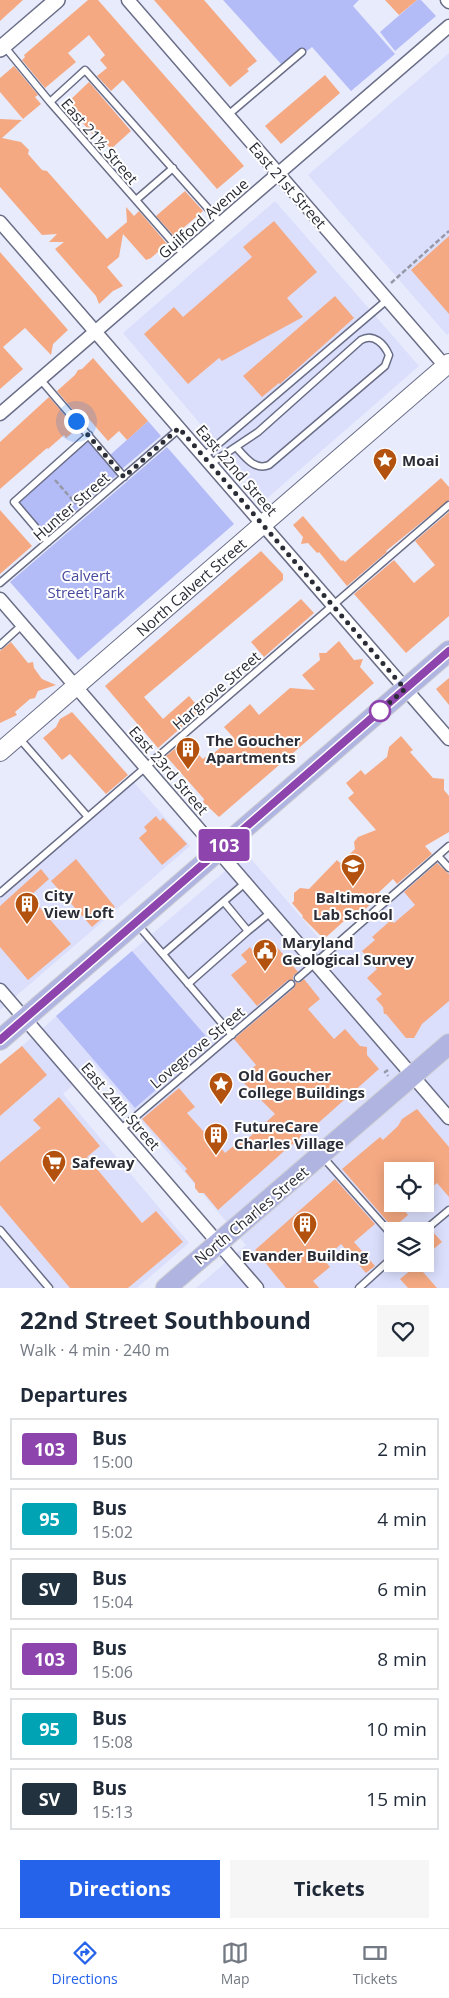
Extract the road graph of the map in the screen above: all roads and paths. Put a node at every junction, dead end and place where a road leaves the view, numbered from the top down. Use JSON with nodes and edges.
{"nodes":[{"id":1,"x":57,"y":0,"type":"edge"},
{"id":2,"x":128,"y":0,"type":"edge"},
{"id":3,"x":449,"y":26,"type":"edge"},
{"id":4,"x":1,"y":45,"type":"edge"},
{"id":5,"x":302,"y":52,"type":"dead end"},
{"id":6,"x":50,"y":102,"type":"junction"},
{"id":7,"x":228,"y":115,"type":"junction"},
{"id":8,"x":173,"y":168,"type":"junction"},
{"id":9,"x":278,"y":174,"type":"junction"},
{"id":10,"x":136,"y":200,"type":"junction"},
{"id":11,"x":0,"y":222,"type":"edge"},
{"id":12,"x":221,"y":223,"type":"junction"},
{"id":13,"x":449,"y":231,"type":"edge"},
{"id":14,"x":184,"y":255,"type":"junction"},
{"id":15,"x":384,"y":296,"type":"junction"},
{"id":16,"x":95,"y":332,"type":"junction"},
{"id":17,"x":448,"y":367,"type":"edge"},
{"id":18,"x":40,"y":380,"type":"junction"},
{"id":19,"x":0,"y":413,"type":"edge"},
{"id":20,"x":179,"y":428,"type":"junction"},
{"id":21,"x":88,"y":435,"type":"junction"},
{"id":22,"x":236,"y":446,"type":"junction"},
{"id":23,"x":207,"y":460,"type":"junction"},
{"id":24,"x":48,"y":472,"type":"junction"},
{"id":25,"x":124,"y":477,"type":"junction"},
{"id":26,"x":449,"y":505,"type":"edge"},
{"id":27,"x":84,"y":512,"type":"junction"},
{"id":28,"x":263,"y":525,"type":"junction"},
{"id":29,"x":48,"y":542,"type":"junction"},
{"id":30,"x":0,"y":583,"type":"edge"},
{"id":31,"x":0,"y":599,"type":"edge"},
{"id":32,"x":333,"y":606,"type":"junction"},
{"id":33,"x":22,"y":625,"type":"junction"},
{"id":34,"x":0,"y":645,"type":"edge"},
{"id":35,"x":449,"y":651,"type":"edge"},
{"id":36,"x":76,"y":687,"type":"junction"},
{"id":37,"x":405,"y":689,"type":"junction"},
{"id":38,"x":18,"y":737,"type":"junction"},
{"id":39,"x":449,"y":739,"type":"edge"},
{"id":40,"x":0,"y":752,"type":"edge"},
{"id":41,"x":145,"y":768,"type":"junction"},
{"id":42,"x":88,"y":817,"type":"junction"},
{"id":43,"x":449,"y":846,"type":"edge"},
{"id":44,"x":218,"y":851,"type":"junction"},
{"id":45,"x":438,"y":856,"type":"junction"},
{"id":46,"x":449,"y":868,"type":"edge"},
{"id":47,"x":245,"y":883,"type":"junction"},
{"id":48,"x":0,"y":893,"type":"edge"},
{"id":49,"x":224,"y":902,"type":"junction"},
{"id":50,"x":270,"y":912,"type":"junction"},
{"id":51,"x":136,"y":922,"type":"junction"},
{"id":52,"x":248,"y":931,"type":"junction"},
{"id":53,"x":163,"y":954,"type":"junction"},
{"id":54,"x":315,"y":964,"type":"junction"},
{"id":55,"x":298,"y":978,"type":"dead end"},
{"id":56,"x":188,"y":984,"type":"junction"},
{"id":57,"x":291,"y":984,"type":"dead end"},
{"id":58,"x":0,"y":990,"type":"edge"},
{"id":59,"x":25,"y":1019,"type":"junction"},
{"id":60,"x":232,"y":1035,"type":"junction"},
{"id":61,"x":0,"y":1040,"type":"edge"},
{"id":62,"x":449,"y":1044,"type":"edge"},
{"id":63,"x":388,"y":1070,"type":"dead end"},
{"id":64,"x":388,"y":1076,"type":"dead end"},
{"id":65,"x":413,"y":1076,"type":"junction"},
{"id":66,"x":449,"y":1118,"type":"edge"},
{"id":67,"x":120,"y":1130,"type":"junction"},
{"id":68,"x":321,"y":1155,"type":"junction"},
{"id":69,"x":449,"y":1210,"type":"edge"},
{"id":70,"x":434,"y":1223,"type":"edge"},
{"id":71,"x":384,"y":1226,"type":"edge"},
{"id":72,"x":0,"y":1230,"type":"edge"},
{"id":73,"x":218,"y":1243,"type":"junction"},
{"id":74,"x":384,"y":1265,"type":"edge"},
{"id":75,"x":49,"y":1288,"type":"edge"},
{"id":76,"x":166,"y":1288,"type":"edge"},
{"id":77,"x":257,"y":1288,"type":"edge"},
{"id":78,"x":359,"y":1288,"type":"edge"}],
"edges":[{"from":1,"to":4,"type":"street"},
{"from":2,"to":7,"type":"street","name":"East 21st Street"},
{"from":3,"to":9,"type":"street","name":"Guilford Avenue"},
{"from":4,"to":6,"type":"lane","name":"East 21½ Street"},
{"from":5,"to":7,"type":"lane"},
{"from":6,"to":8,"type":"lane"},
{"from":6,"to":10,"type":"lane","name":"East 21½ Street"},
{"from":7,"to":9,"type":"street","name":"East 21st Street"},
{"from":8,"to":10,"type":"lane"},
{"from":8,"to":12,"type":"lane"},
{"from":9,"to":12,"type":"street","name":"Guilford Avenue"},
{"from":9,"to":15,"type":"street","name":"East 21st Street"},
{"from":10,"to":14,"type":"lane","name":"East 21½ Street"},
{"from":11,"to":16,"type":"street","name":"East 22nd Street"},
{"from":12,"to":14,"type":"street","name":"Guilford Avenue"},
{"from":13,"to":15,"type":"path"},
{"from":14,"to":16,"type":"street","name":"Guilford Avenue"},
{"from":15,"to":17,"type":"street","name":"East 21st Street"},
{"from":15,"to":23,"type":"lane"},
{"from":16,"to":18,"type":"street","name":"Guilford Avenue"},
{"from":16,"to":20,"type":"street","name":"East 22nd Street"},
{"from":17,"to":28,"type":"main road","name":"North Calvert Street"},
{"from":18,"to":19,"type":"street","name":"Guilford Avenue"},
{"from":18,"to":21,"type":"lane"},
{"from":20,"to":23,"type":"street","name":"East 22nd Street"},
{"from":20,"to":25,"type":"lane","name":"Hunter Street"},
{"from":21,"to":24,"type":"lane"},
{"from":21,"to":25,"type":"lane"},
{"from":22,"to":22,"type":"lane"},
{"from":22,"to":23,"type":"lane"},
{"from":23,"to":28,"type":"street","name":"East 22nd Street"},
{"from":24,"to":27,"type":"path"},
{"from":24,"to":29,"type":"lane"},
{"from":25,"to":27,"type":"lane","name":"Hunter Street"},
{"from":26,"to":32,"type":"lane","name":"Hargrove Street"},
{"from":27,"to":29,"type":"lane","name":"Hunter Street"},
{"from":28,"to":32,"type":"street","name":"East 22nd Street"},
{"from":28,"to":36,"type":"main road","name":"North Calvert Street"},
{"from":29,"to":30,"type":"lane","name":"Hunter Street"},
{"from":31,"to":33,"type":"street","name":"East 23rd Street"},
{"from":32,"to":37,"type":"street","name":"East 22nd Street"},
{"from":32,"to":41,"type":"lane","name":"Hargrove Street"},
{"from":33,"to":34,"type":"lane"},
{"from":33,"to":36,"type":"street","name":"East 23rd Street"},
{"from":35,"to":37,"type":"main road"},
{"from":36,"to":38,"type":"main road","name":"North Calvert Street"},
{"from":36,"to":41,"type":"street","name":"East 23rd Street"},
{"from":37,"to":39,"type":"street","name":"East 22nd Street"},
{"from":37,"to":44,"type":"main road"},
{"from":38,"to":40,"type":"main road","name":"North Calvert Street"},
{"from":38,"to":42,"type":"lane"},
{"from":41,"to":42,"type":"lane","name":"Hargrove Street"},
{"from":41,"to":44,"type":"street","name":"East 23rd Street"},
{"from":42,"to":48,"type":"lane","name":"Hargrove Street"},
{"from":43,"to":45,"type":"lane"},
{"from":44,"to":47,"type":"street","name":"East 23rd Street"},
{"from":44,"to":51,"type":"main road"},
{"from":45,"to":46,"type":"lane"},
{"from":45,"to":54,"type":"lane"},
{"from":47,"to":49,"type":"lane"},
{"from":47,"to":50,"type":"street","name":"East 23rd Street"},
{"from":49,"to":52,"type":"lane"},
{"from":49,"to":53,"type":"lane"},
{"from":50,"to":52,"type":"lane"},
{"from":50,"to":54,"type":"street","name":"East 23rd Street"},
{"from":51,"to":53,"type":"lane"},
{"from":51,"to":59,"type":"main road"},
{"from":52,"to":56,"type":"lane"},
{"from":53,"to":56,"type":"lane"},
{"from":54,"to":55,"type":"lane"},
{"from":54,"to":65,"type":"street","name":"East 23rd Street"},
{"from":56,"to":60,"type":"lane"},
{"from":57,"to":60,"type":"lane","name":"Lovegrove Street"},
{"from":58,"to":59,"type":"street","name":"East 24th Street"},
{"from":59,"to":61,"type":"main road"},
{"from":59,"to":67,"type":"street","name":"East 24th Street"},
{"from":60,"to":67,"type":"lane","name":"Lovegrove Street"},
{"from":62,"to":65,"type":"main road","name":"North Charles Street"},
{"from":63,"to":64,"type":"path"},
{"from":65,"to":66,"type":"street","name":"East 23rd Street"},
{"from":65,"to":68,"type":"main road","name":"North Charles Street"},
{"from":67,"to":73,"type":"street","name":"East 24th Street"},
{"from":68,"to":71,"type":"lane"},
{"from":68,"to":73,"type":"main road","name":"North Charles Street"},
{"from":69,"to":70,"type":"lane"},
{"from":72,"to":75,"type":"lane"},
{"from":73,"to":76,"type":"main road","name":"North Charles Street"},
{"from":73,"to":77,"type":"street","name":"East 24th Street"},
{"from":74,"to":78,"type":"lane"}]}
